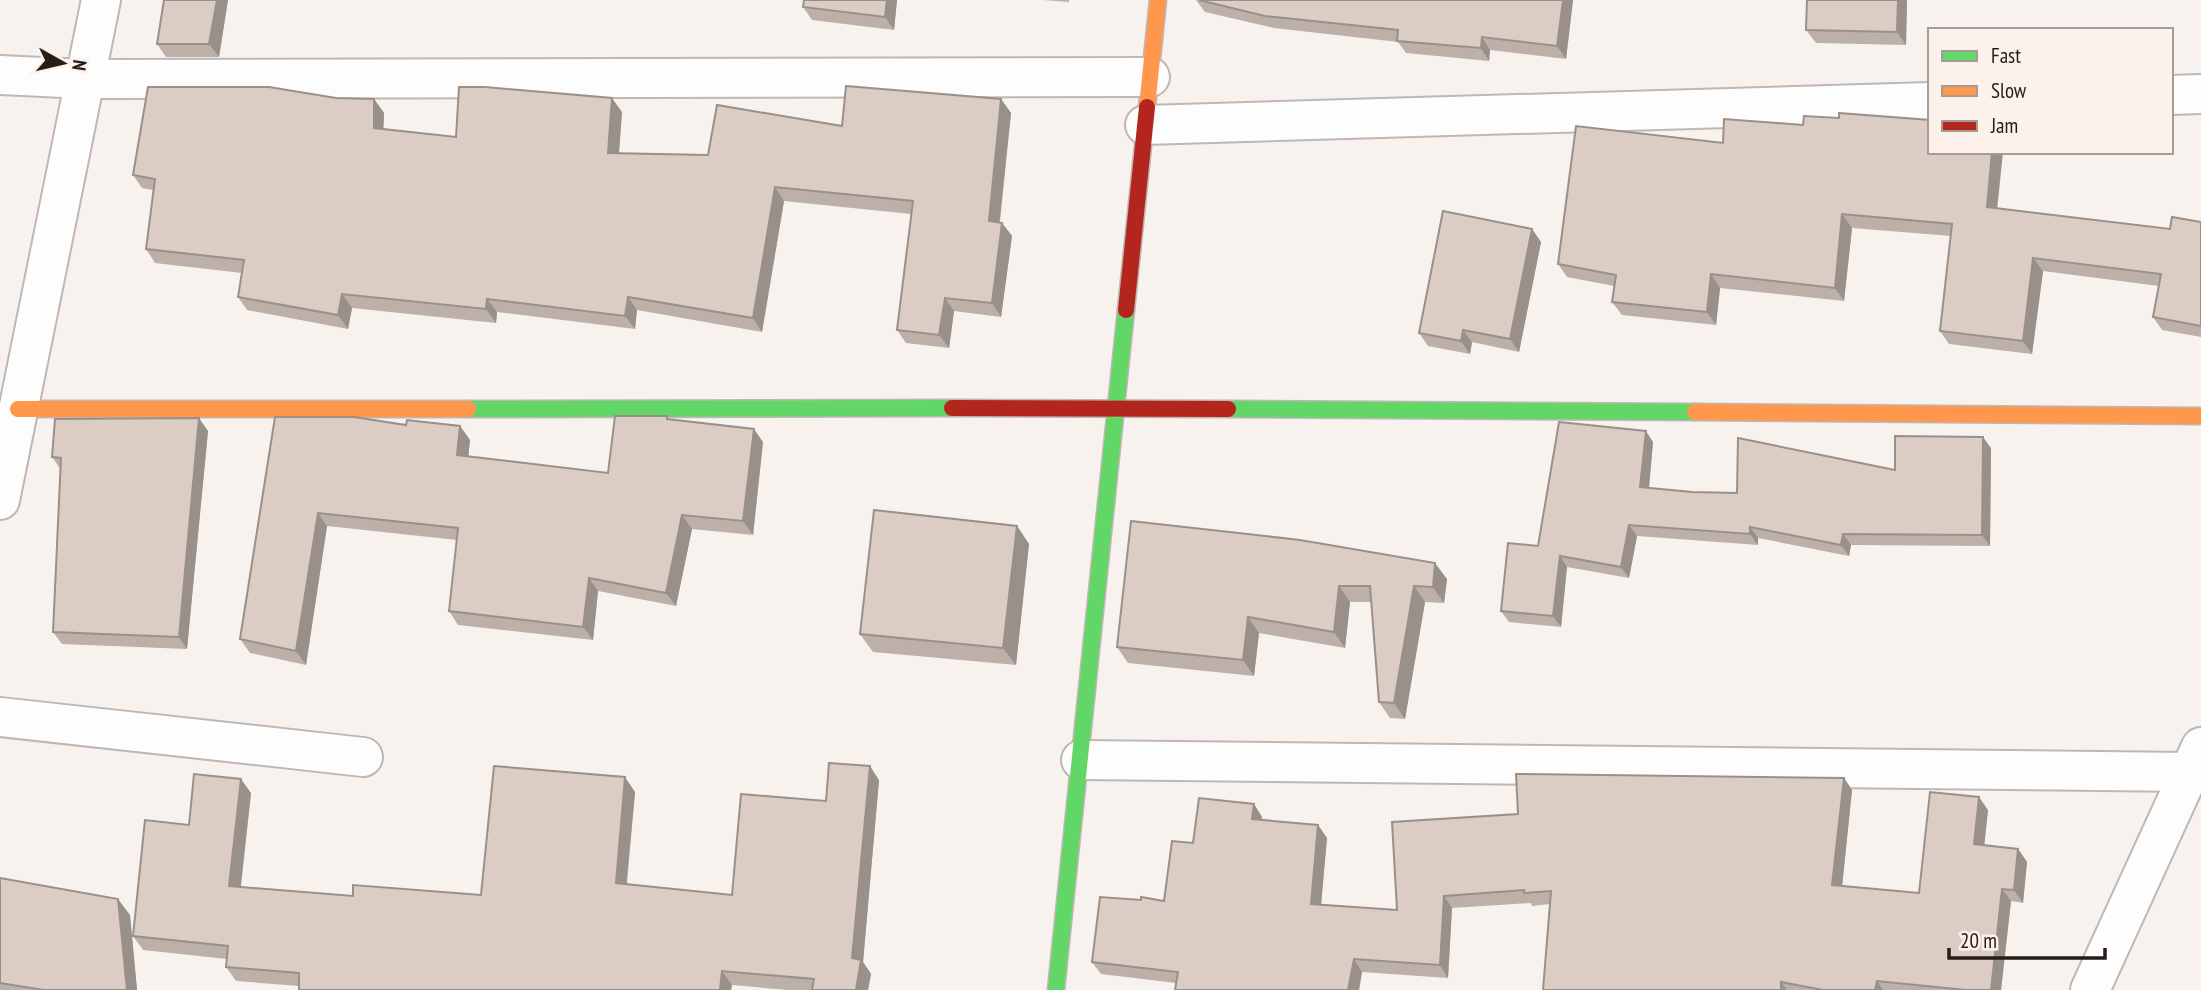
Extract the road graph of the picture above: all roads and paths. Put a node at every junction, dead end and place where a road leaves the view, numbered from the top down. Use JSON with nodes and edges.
{"nodes":[{"id":1,"x":101,"y":0,"type":"edge"},
{"id":2,"x":1158,"y":0,"type":"edge"},
{"id":3,"x":0,"y":75,"type":"edge"},
{"id":4,"x":1150,"y":77,"type":"junction"},
{"id":5,"x":85,"y":79,"type":"junction"},
{"id":6,"x":2201,"y":94,"type":"edge"},
{"id":7,"x":2173,"y":95,"type":"edge"},
{"id":8,"x":1928,"y":102,"type":"edge"},
{"id":9,"x":1145,"y":125,"type":"junction"},
{"id":10,"x":1118,"y":408,"type":"junction"},
{"id":11,"x":18,"y":409,"type":"junction"},
{"id":12,"x":2201,"y":416,"type":"edge"},
{"id":13,"x":0,"y":500,"type":"edge"},
{"id":14,"x":0,"y":716,"type":"edge"},
{"id":15,"x":363,"y":757,"type":"dead end"},
{"id":16,"x":2195,"y":759,"type":"edge"},
{"id":17,"x":1081,"y":760,"type":"junction"},
{"id":18,"x":1056,"y":990,"type":"edge"},
{"id":19,"x":2090,"y":990,"type":"edge"}],
"edges":[{"from":1,"to":5,"type":"street"},
{"from":2,"to":4,"type":"street"},
{"from":3,"to":5,"type":"street"},
{"from":4,"to":5,"type":"street"},
{"from":4,"to":9,"type":"street"},
{"from":5,"to":11,"type":"street"},
{"from":6,"to":7,"type":"street"},
{"from":8,"to":9,"type":"street"},
{"from":9,"to":10,"type":"street"},
{"from":10,"to":11,"type":"street"},
{"from":10,"to":12,"type":"street"},
{"from":10,"to":17,"type":"street"},
{"from":11,"to":13,"type":"street"},
{"from":14,"to":15,"type":"street"},
{"from":16,"to":17,"type":"street"},
{"from":16,"to":19,"type":"street"},
{"from":17,"to":18,"type":"street"}]}
